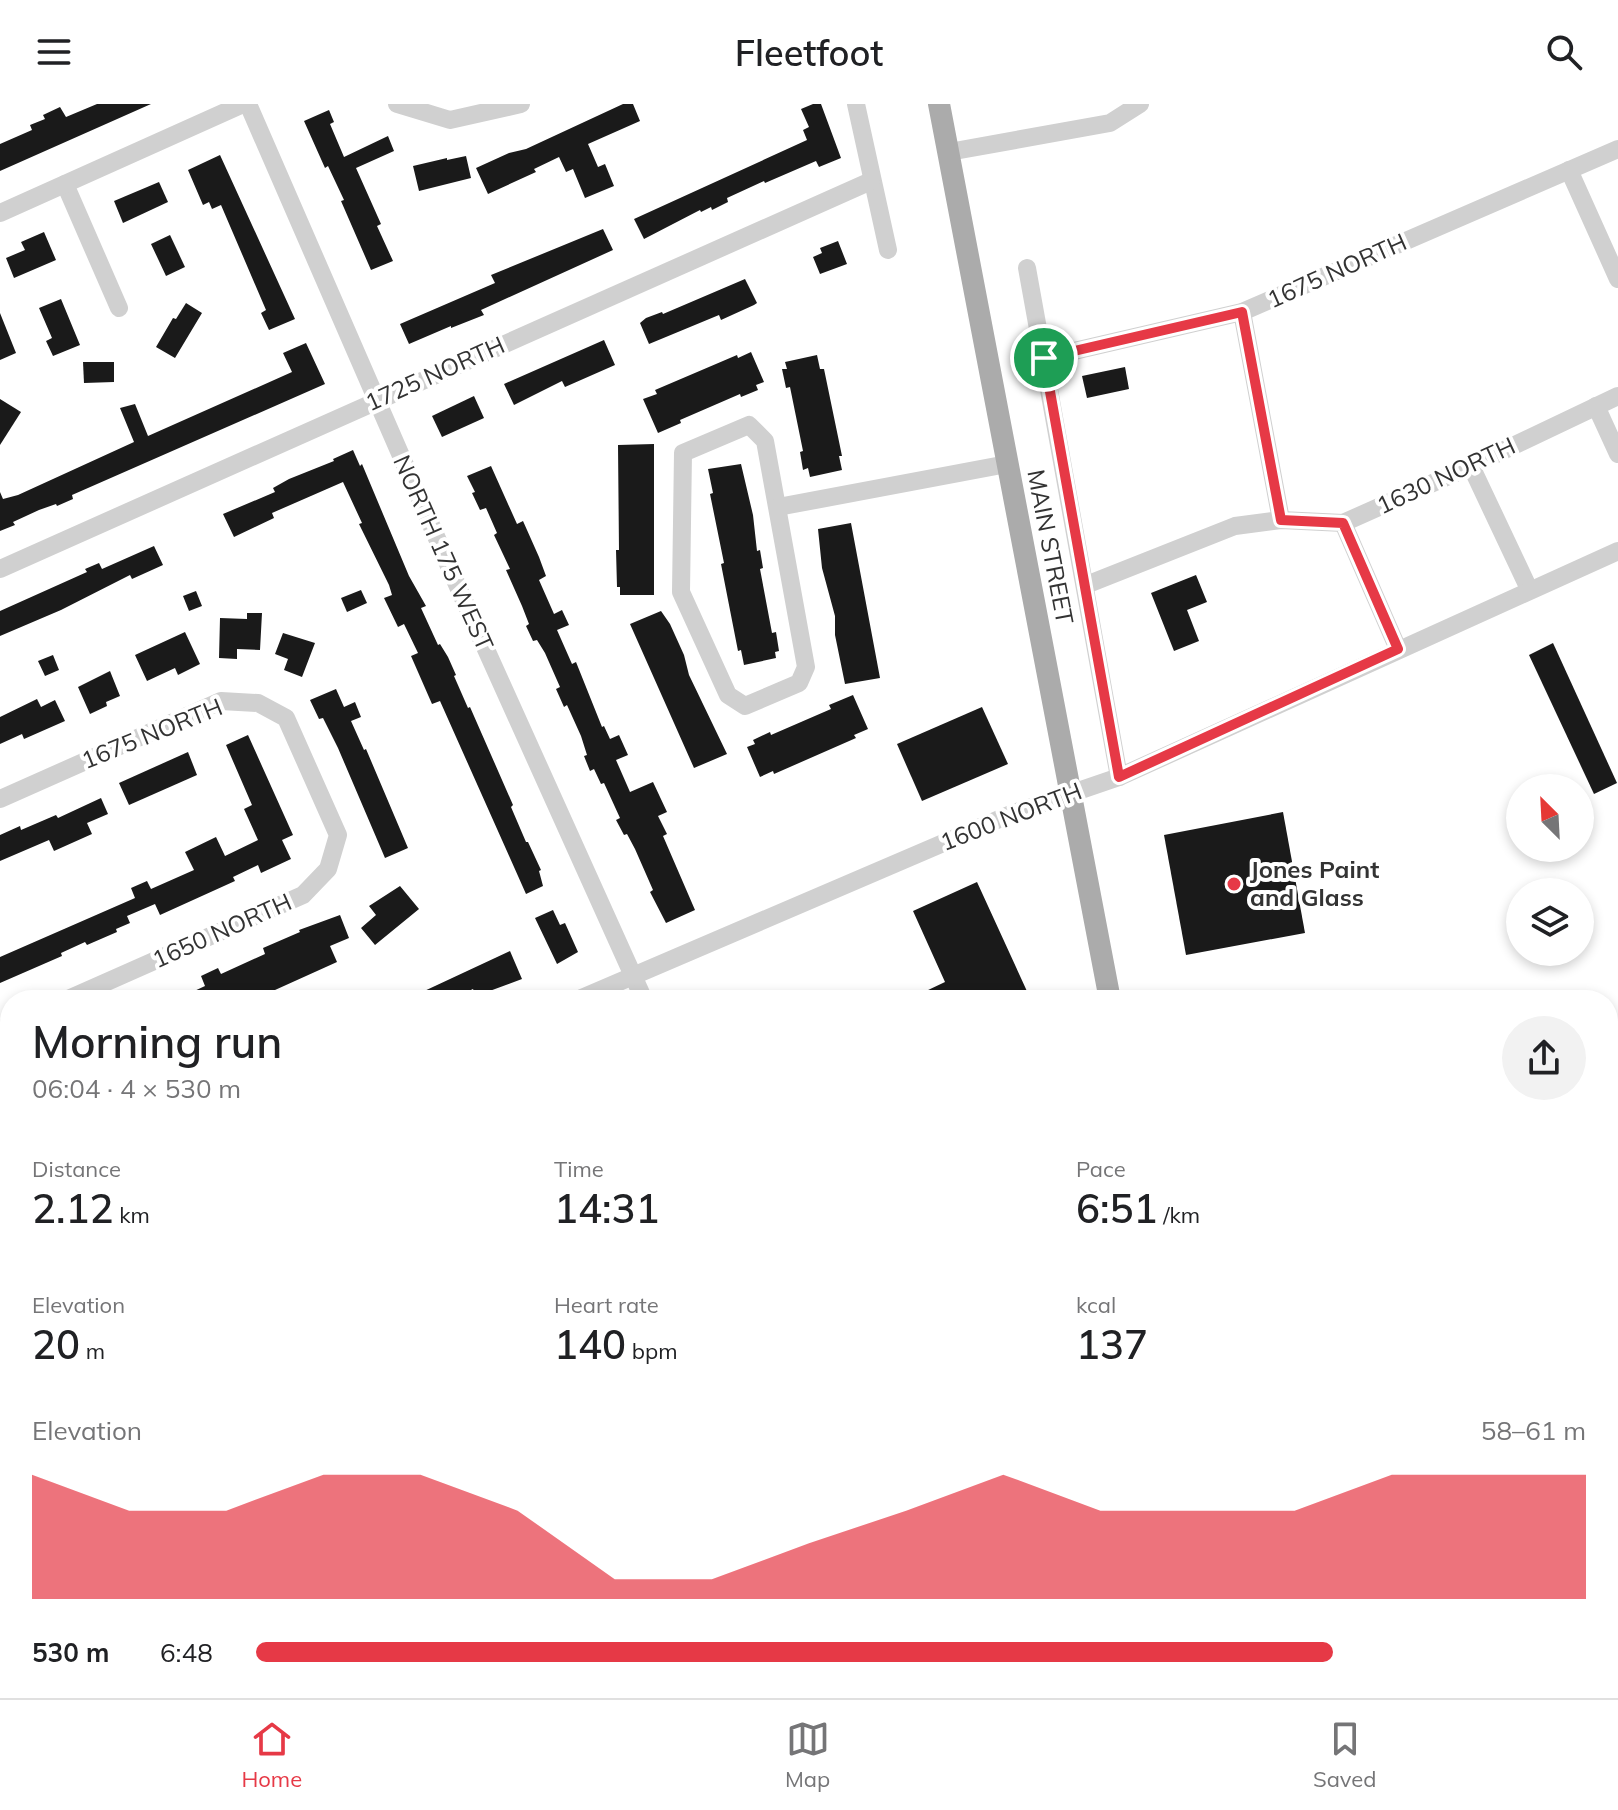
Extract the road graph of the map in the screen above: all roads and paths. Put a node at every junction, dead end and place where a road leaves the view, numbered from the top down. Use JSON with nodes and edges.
{"nodes":[{"id":1,"x":246,"y":104,"type":"edge"},
{"id":2,"x":397,"y":104,"type":"edge"},
{"id":3,"x":521,"y":104,"type":"edge"},
{"id":4,"x":856,"y":104,"type":"edge"},
{"id":5,"x":939,"y":104,"type":"edge"},
{"id":6,"x":1105,"y":104,"type":"edge"},
{"id":7,"x":1140,"y":104,"type":"edge"},
{"id":8,"x":1110,"y":123,"type":"junction"},
{"id":9,"x":1618,"y":149,"type":"edge"},
{"id":10,"x":949,"y":152,"type":"junction"},
{"id":11,"x":1569,"y":170,"type":"junction"},
{"id":12,"x":871,"y":181,"type":"junction"},
{"id":13,"x":65,"y":184,"type":"junction"},
{"id":14,"x":0,"y":213,"type":"edge"},
{"id":15,"x":888,"y":250,"type":"dead end"},
{"id":16,"x":1027,"y":268,"type":"dead end"},
{"id":17,"x":1618,"y":279,"type":"edge"},
{"id":18,"x":119,"y":308,"type":"dead end"},
{"id":19,"x":1242,"y":312,"type":"junction"},
{"id":20,"x":1044,"y":358,"type":"junction"},
{"id":21,"x":1618,"y":396,"type":"edge"},
{"id":22,"x":376,"y":400,"type":"junction"},
{"id":23,"x":1596,"y":406,"type":"junction"},
{"id":24,"x":1618,"y":454,"type":"edge"},
{"id":25,"x":1007,"y":464,"type":"junction"},
{"id":26,"x":1471,"y":466,"type":"junction"},
{"id":27,"x":778,"y":507,"type":"junction"},
{"id":28,"x":1281,"y":520,"type":"junction"},
{"id":29,"x":1343,"y":523,"type":"junction"},
{"id":30,"x":1618,"y":551,"type":"edge"},
{"id":31,"x":0,"y":569,"type":"edge"},
{"id":32,"x":1086,"y":585,"type":"junction"},
{"id":33,"x":1529,"y":589,"type":"junction"},
{"id":34,"x":1398,"y":649,"type":"junction"},
{"id":35,"x":1119,"y":777,"type":"junction"},
{"id":36,"x":315,"y":781,"type":"joint"},
{"id":37,"x":1069,"y":792,"type":"junction"},
{"id":38,"x":0,"y":799,"type":"edge"},
{"id":39,"x":634,"y":975,"type":"junction"},
{"id":40,"x":89,"y":990,"type":"edge"},
{"id":41,"x":600,"y":990,"type":"edge"},
{"id":42,"x":640,"y":990,"type":"edge"},
{"id":43,"x":1108,"y":990,"type":"edge"}],
"edges":[{"from":1,"to":13,"type":"street"},
{"from":1,"to":22,"type":"street","name":"NORTH 175 WEST"},
{"from":2,"to":3,"type":"street"},
{"from":4,"to":12,"type":"street"},
{"from":5,"to":10,"type":"main road","name":"MAIN STREET"},
{"from":6,"to":8,"type":"street"},
{"from":7,"to":8,"type":"street"},
{"from":8,"to":10,"type":"street"},
{"from":9,"to":11,"type":"street","name":"1675 NORTH"},
{"from":10,"to":25,"type":"main road","name":"MAIN STREET"},
{"from":11,"to":17,"type":"street"},
{"from":11,"to":19,"type":"street","name":"1675 NORTH"},
{"from":12,"to":15,"type":"street"},
{"from":12,"to":22,"type":"street","name":"1725 NORTH"},
{"from":13,"to":14,"type":"street"},
{"from":13,"to":18,"type":"street"},
{"from":16,"to":20,"type":"street"},
{"from":19,"to":20,"type":"street","name":"1675 NORTH"},
{"from":19,"to":28,"type":"street"},
{"from":20,"to":32,"type":"street"},
{"from":21,"to":23,"type":"street","name":"1630 NORTH"},
{"from":22,"to":31,"type":"street","name":"1725 NORTH"},
{"from":22,"to":39,"type":"street","name":"NORTH 175 WEST"},
{"from":23,"to":24,"type":"street"},
{"from":23,"to":26,"type":"street","name":"1630 NORTH"},
{"from":25,"to":27,"type":"street"},
{"from":25,"to":37,"type":"main road","name":"MAIN STREET"},
{"from":26,"to":29,"type":"street","name":"1630 NORTH"},
{"from":26,"to":33,"type":"street"},
{"from":27,"to":27,"type":"street"},
{"from":28,"to":29,"type":"street","name":"1630 NORTH"},
{"from":28,"to":32,"type":"street","name":"1630 NORTH"},
{"from":29,"to":34,"type":"street"},
{"from":30,"to":33,"type":"street","name":"1600 NORTH"},
{"from":32,"to":35,"type":"street"},
{"from":33,"to":34,"type":"street","name":"1600 NORTH"},
{"from":34,"to":35,"type":"street","name":"1600 NORTH"},
{"from":35,"to":37,"type":"street","name":"1600 NORTH"},
{"from":36,"to":38,"type":"street","name":"1675 NORTH"},
{"from":36,"to":40,"type":"street","name":"1650 NORTH"},
{"from":37,"to":39,"type":"street","name":"1600 NORTH"},
{"from":37,"to":43,"type":"main road","name":"MAIN STREET"},
{"from":39,"to":41,"type":"street","name":"1600 NORTH"},
{"from":39,"to":42,"type":"street","name":"NORTH 175 WEST"}]}
